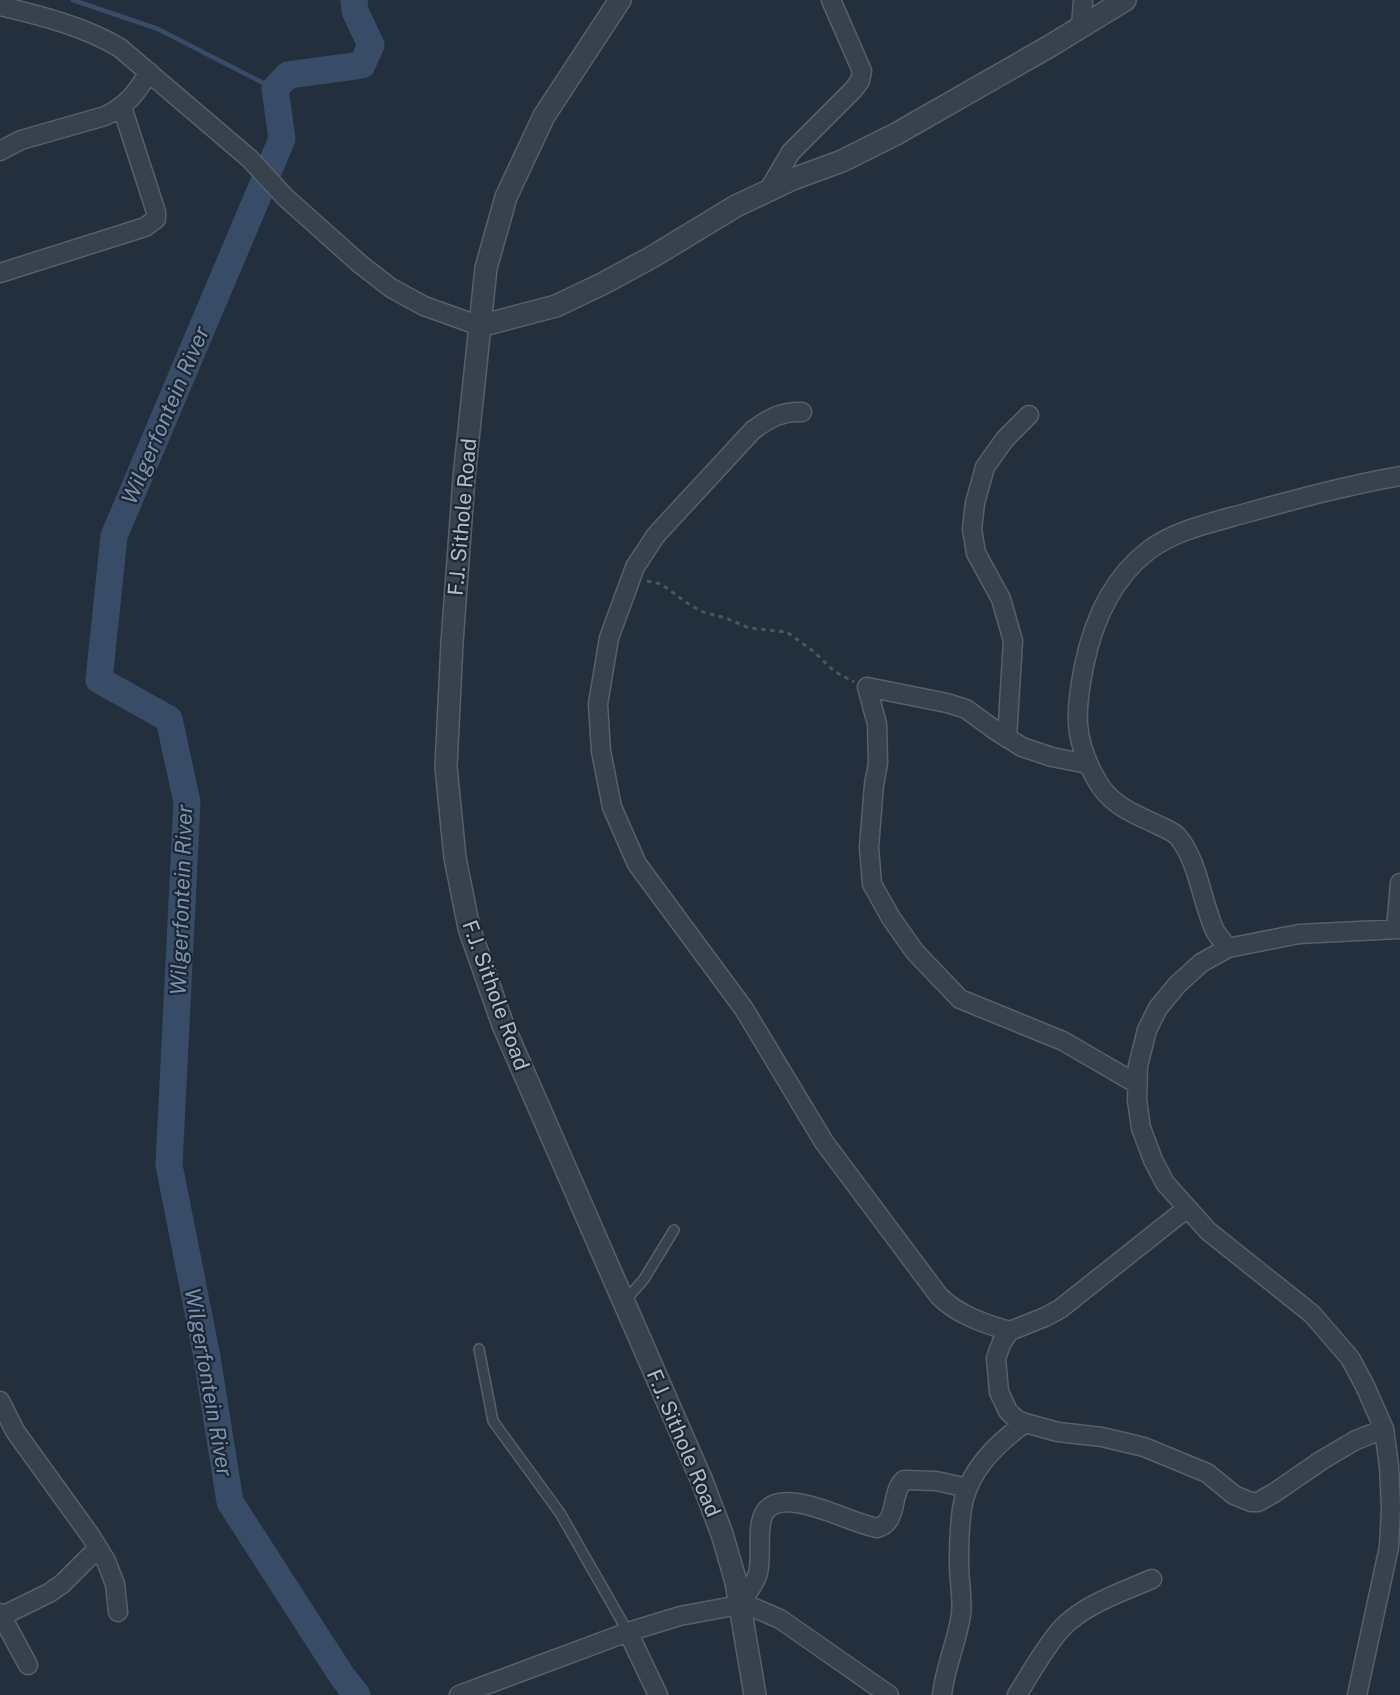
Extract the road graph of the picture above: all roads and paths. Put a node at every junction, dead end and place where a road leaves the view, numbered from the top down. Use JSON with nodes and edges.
{"nodes":[{"id":1,"x":620,"y":0,"type":"edge"},
{"id":2,"x":831,"y":0,"type":"edge"},
{"id":3,"x":1083,"y":0,"type":"edge"},
{"id":4,"x":1125,"y":0,"type":"edge"},
{"id":5,"x":0,"y":6,"type":"edge"},
{"id":6,"x":1081,"y":28,"type":"junction"},
{"id":7,"x":149,"y":72,"type":"junction"},
{"id":8,"x":122,"y":107,"type":"junction"},
{"id":9,"x":0,"y":151,"type":"edge"},
{"id":10,"x":768,"y":190,"type":"junction"},
{"id":11,"x":0,"y":273,"type":"edge"},
{"id":12,"x":480,"y":326,"type":"junction"},
{"id":13,"x":802,"y":412,"type":"dead end"},
{"id":14,"x":1029,"y":415,"type":"dead end"},
{"id":15,"x":1400,"y":476,"type":"edge"},
{"id":16,"x":628,"y":585,"type":"junction"},
{"id":17,"x":867,"y":687,"type":"junction"},
{"id":18,"x":1007,"y":738,"type":"junction"},
{"id":19,"x":1088,"y":764,"type":"junction"},
{"id":20,"x":1400,"y":883,"type":"edge"},
{"id":21,"x":1398,"y":929,"type":"edge"},
{"id":22,"x":1228,"y":948,"type":"junction"},
{"id":23,"x":1137,"y":1084,"type":"junction"},
{"id":24,"x":1186,"y":1209,"type":"junction"},
{"id":25,"x":674,"y":1230,"type":"dead end"},
{"id":26,"x":624,"y":1302,"type":"junction"},
{"id":27,"x":1010,"y":1331,"type":"junction"},
{"id":28,"x":479,"y":1349,"type":"dead end"},
{"id":29,"x":0,"y":1401,"type":"edge"},
{"id":30,"x":1025,"y":1423,"type":"junction"},
{"id":31,"x":1384,"y":1429,"type":"junction"},
{"id":32,"x":968,"y":1488,"type":"junction"},
{"id":33,"x":1395,"y":1492,"type":"edge"},
{"id":34,"x":98,"y":1548,"type":"junction"},
{"id":35,"x":1152,"y":1579,"type":"dead end"},
{"id":36,"x":739,"y":1605,"type":"junction"},
{"id":37,"x":118,"y":1612,"type":"dead end"},
{"id":38,"x":1,"y":1614,"type":"edge"},
{"id":39,"x":628,"y":1632,"type":"junction"},
{"id":40,"x":28,"y":1665,"type":"dead end"},
{"id":41,"x":459,"y":1695,"type":"edge"},
{"id":42,"x":658,"y":1695,"type":"edge"},
{"id":43,"x":755,"y":1695,"type":"edge"},
{"id":44,"x":889,"y":1695,"type":"edge"},
{"id":45,"x":942,"y":1695,"type":"edge"},
{"id":46,"x":1017,"y":1695,"type":"edge"},
{"id":47,"x":1357,"y":1695,"type":"edge"}],
"edges":[{"from":1,"to":12,"type":"street","name":"F.J. Sithole Road"},
{"from":2,"to":10,"type":"street"},
{"from":3,"to":6,"type":"street"},
{"from":4,"to":6,"type":"street"},
{"from":5,"to":7,"type":"street"},
{"from":6,"to":10,"type":"street"},
{"from":7,"to":8,"type":"street"},
{"from":7,"to":12,"type":"street"},
{"from":8,"to":9,"type":"street"},
{"from":8,"to":11,"type":"street"},
{"from":10,"to":12,"type":"street"},
{"from":12,"to":26,"type":"street","name":"F.J. Sithole Road"},
{"from":13,"to":16,"type":"street"},
{"from":14,"to":18,"type":"street"},
{"from":15,"to":19,"type":"street"},
{"from":16,"to":17,"type":"path"},
{"from":16,"to":27,"type":"street"},
{"from":17,"to":18,"type":"street"},
{"from":17,"to":23,"type":"street"},
{"from":18,"to":19,"type":"street"},
{"from":19,"to":22,"type":"street"},
{"from":20,"to":21,"type":"street"},
{"from":21,"to":22,"type":"street"},
{"from":22,"to":23,"type":"street"},
{"from":23,"to":24,"type":"street"},
{"from":24,"to":27,"type":"street"},
{"from":24,"to":31,"type":"street"},
{"from":25,"to":26,"type":"lane"},
{"from":26,"to":36,"type":"street","name":"F.J. Sithole Road"},
{"from":27,"to":30,"type":"street"},
{"from":28,"to":39,"type":"lane"},
{"from":29,"to":34,"type":"street"},
{"from":30,"to":31,"type":"street"},
{"from":30,"to":32,"type":"street"},
{"from":31,"to":33,"type":"street"},
{"from":32,"to":36,"type":"street"},
{"from":32,"to":45,"type":"street"},
{"from":33,"to":47,"type":"street"},
{"from":34,"to":37,"type":"street"},
{"from":34,"to":38,"type":"street"},
{"from":35,"to":46,"type":"street"},
{"from":36,"to":39,"type":"street"},
{"from":36,"to":43,"type":"street","name":"F.J. Sithole Road"},
{"from":36,"to":44,"type":"street"},
{"from":38,"to":40,"type":"street"},
{"from":39,"to":41,"type":"street"},
{"from":39,"to":42,"type":"street"}]}
